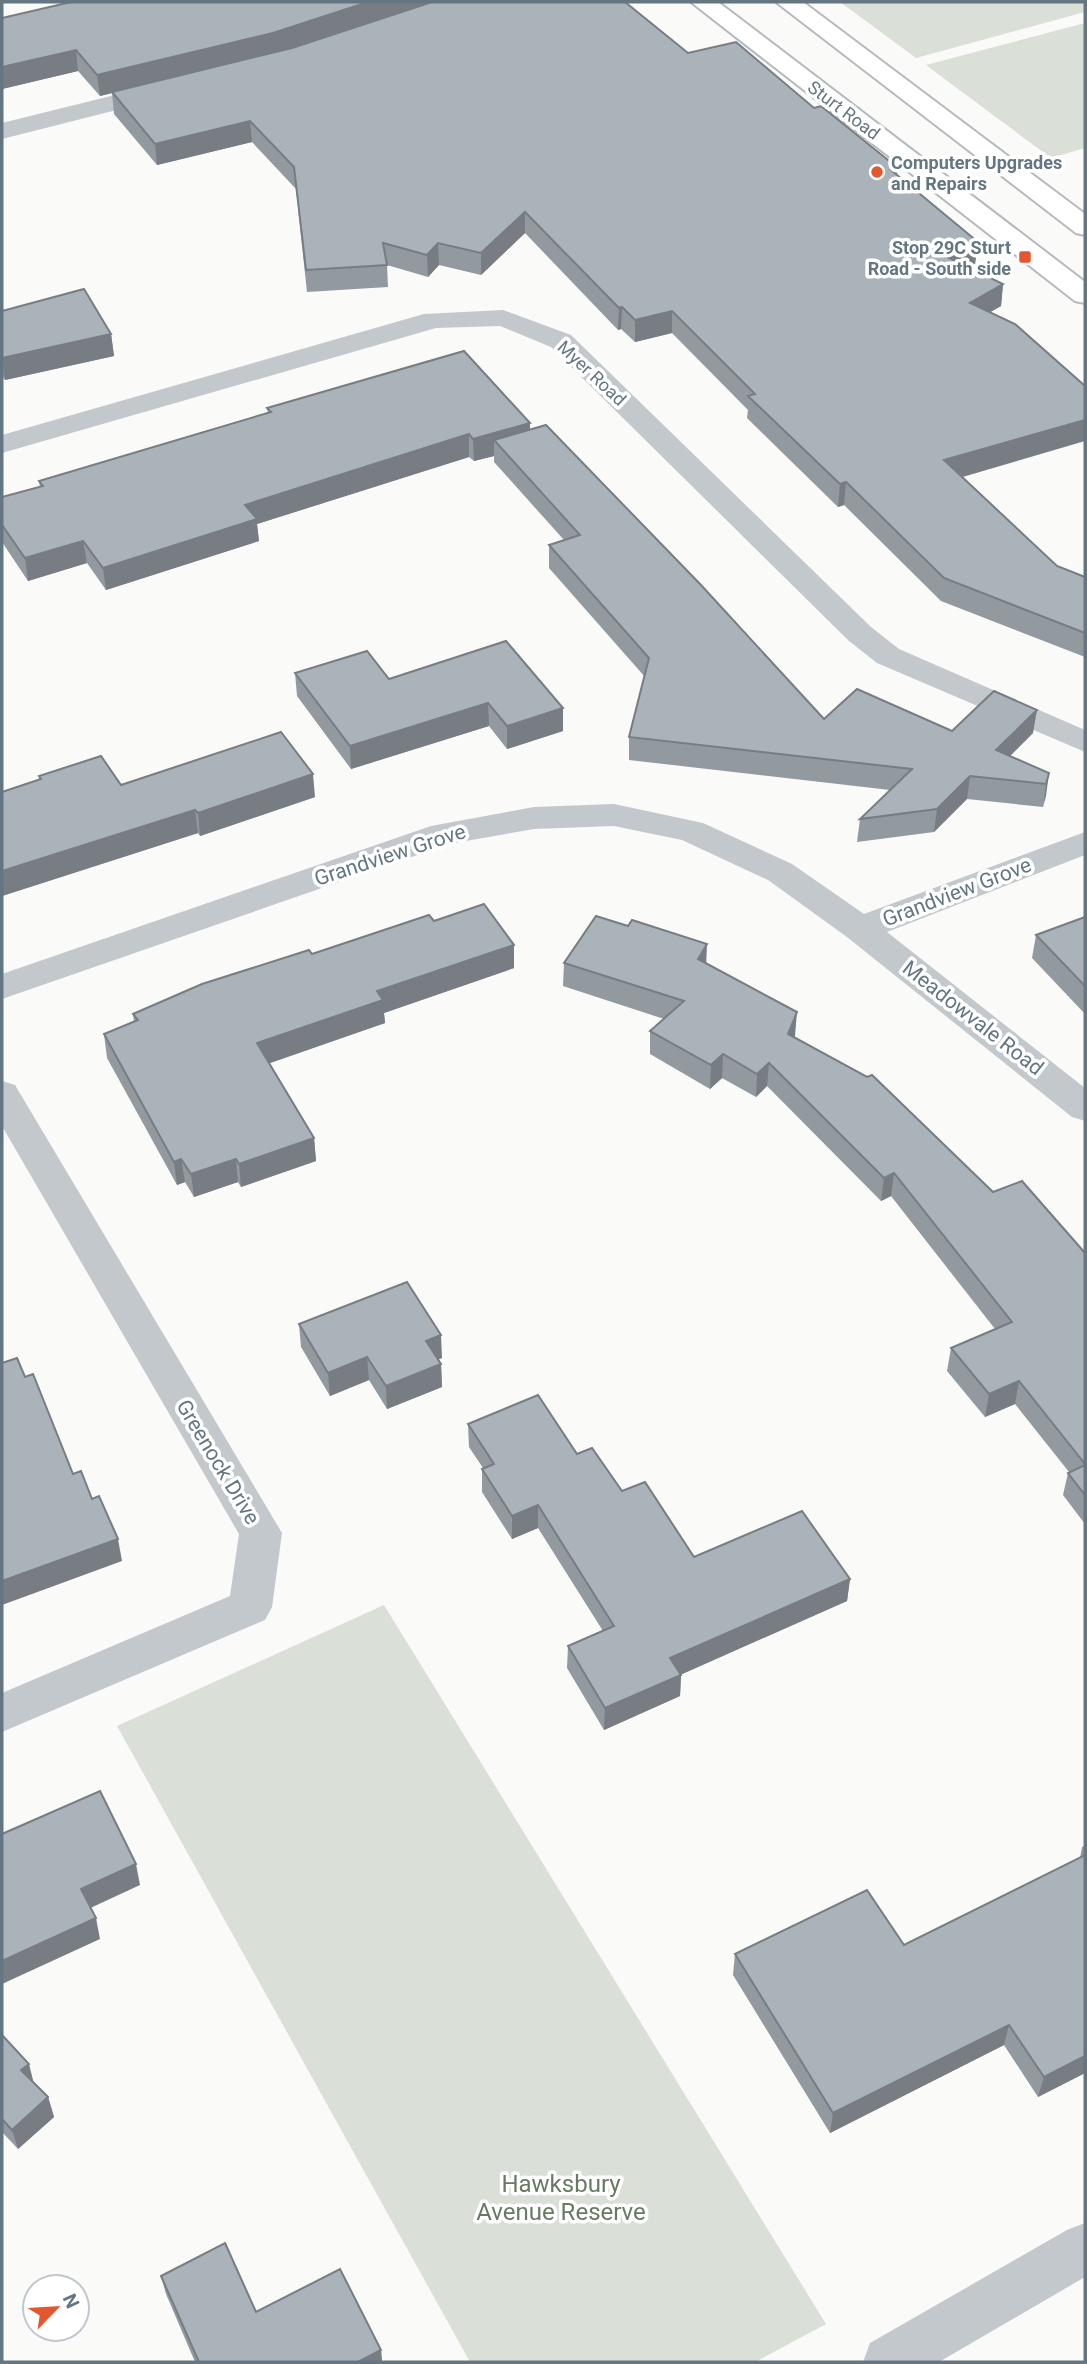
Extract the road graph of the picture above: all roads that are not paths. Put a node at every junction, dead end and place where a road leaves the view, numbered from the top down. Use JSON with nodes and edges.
{"nodes":[{"id":1,"x":703,"y":2,"type":"edge"},
{"id":2,"x":788,"y":2,"type":"edge"},
{"id":3,"x":190,"y":84,"type":"edge"},
{"id":4,"x":2,"y":131,"type":"edge"},
{"id":5,"x":1085,"y":227,"type":"edge"},
{"id":6,"x":1085,"y":295,"type":"edge"},
{"id":7,"x":2,"y":444,"type":"edge"},
{"id":8,"x":1085,"y":742,"type":"edge"},
{"id":9,"x":1085,"y":844,"type":"edge"},
{"id":10,"x":860,"y":929,"type":"junction"},
{"id":11,"x":2,"y":987,"type":"edge"},
{"id":12,"x":2,"y":1094,"type":"edge"},
{"id":13,"x":1085,"y":1108,"type":"edge"},
{"id":14,"x":2,"y":1713,"type":"edge"},
{"id":15,"x":1085,"y":2248,"type":"edge"},
{"id":16,"x":889,"y":2362,"type":"edge"}],
"edges":[{"from":1,"to":6,"type":"main road","name":"Sturt Road"},
{"from":2,"to":5,"type":"main road"},
{"from":3,"to":4,"type":"street"},
{"from":7,"to":8,"type":"street","name":"Myer Road"},
{"from":9,"to":10,"type":"street","name":"Grandview Grove"},
{"from":10,"to":11,"type":"street","name":"Grandview Grove"},
{"from":10,"to":13,"type":"street","name":"Meadowvale Road"},
{"from":12,"to":14,"type":"street","name":"Greenock Drive"},
{"from":15,"to":16,"type":"street"}]}
